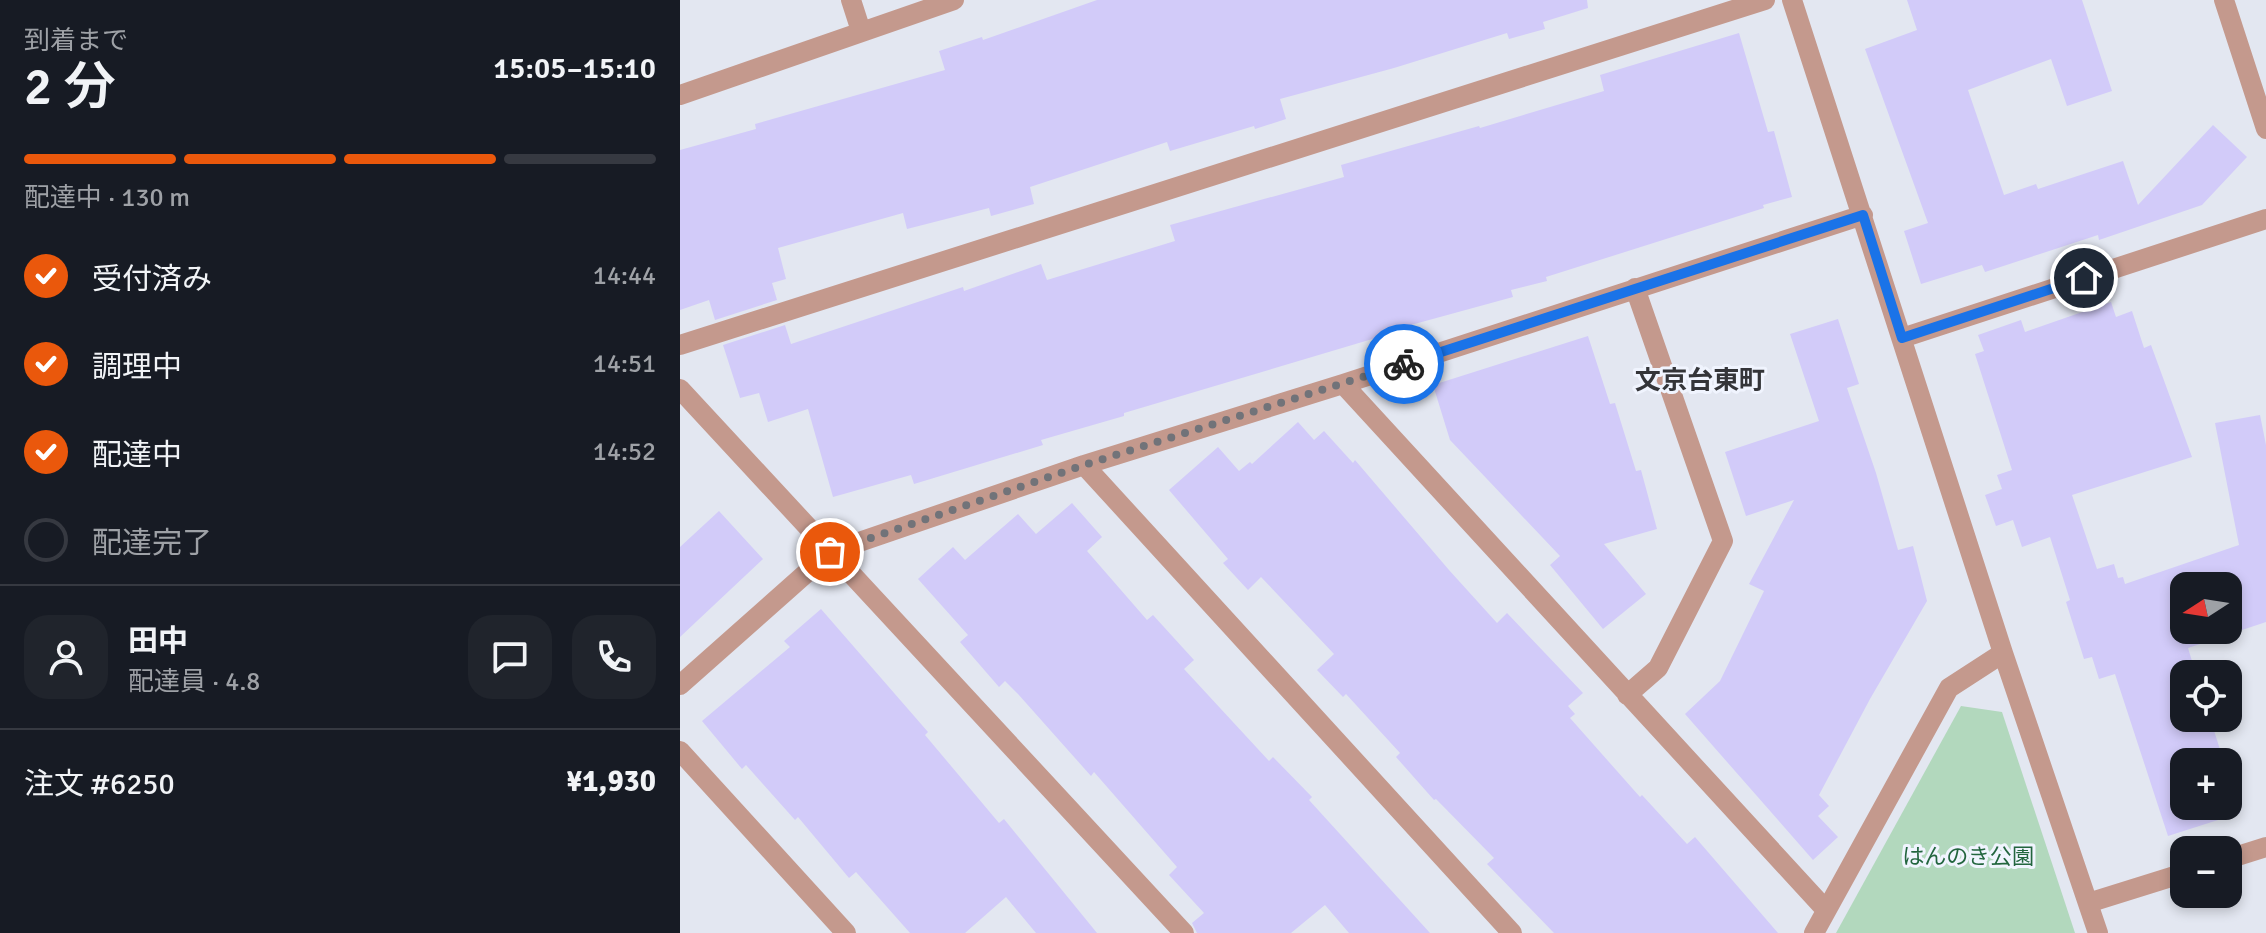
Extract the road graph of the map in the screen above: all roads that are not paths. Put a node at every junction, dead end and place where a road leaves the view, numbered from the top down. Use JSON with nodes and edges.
{"nodes":[{"id":1,"x":851,"y":0,"type":"edge"},
{"id":2,"x":954,"y":0,"type":"edge"},
{"id":3,"x":1765,"y":0,"type":"edge"},
{"id":4,"x":1792,"y":0,"type":"edge"},
{"id":5,"x":2224,"y":0,"type":"edge"},
{"id":6,"x":861,"y":31,"type":"junction"},
{"id":7,"x":680,"y":95,"type":"edge"},
{"id":8,"x":2266,"y":129,"type":"edge"},
{"id":9,"x":1863,"y":215,"type":"junction"},
{"id":10,"x":2266,"y":219,"type":"edge"},
{"id":11,"x":1635,"y":288,"type":"junction"},
{"id":12,"x":1902,"y":338,"type":"junction"},
{"id":13,"x":680,"y":345,"type":"edge"},
{"id":14,"x":1343,"y":384,"type":"junction"},
{"id":15,"x":680,"y":389,"type":"edge"},
{"id":16,"x":1084,"y":465,"type":"junction"},
{"id":17,"x":830,"y":552,"type":"junction"},
{"id":18,"x":2003,"y":653,"type":"junction"},
{"id":19,"x":680,"y":685,"type":"edge"},
{"id":20,"x":1627,"y":695,"type":"junction"},
{"id":21,"x":680,"y":751,"type":"edge"},
{"id":22,"x":2266,"y":847,"type":"edge"},
{"id":23,"x":2242,"y":855,"type":"edge"},
{"id":24,"x":2170,"y":877,"type":"edge"},
{"id":25,"x":2088,"y":903,"type":"junction"},
{"id":26,"x":1826,"y":910,"type":"junction"},
{"id":27,"x":846,"y":933,"type":"edge"},
{"id":28,"x":1184,"y":933,"type":"edge"},
{"id":29,"x":1512,"y":933,"type":"edge"},
{"id":30,"x":1814,"y":933,"type":"edge"},
{"id":31,"x":2098,"y":933,"type":"edge"}],
"edges":[{"from":1,"to":6,"type":"street"},
{"from":2,"to":6,"type":"street"},
{"from":3,"to":13,"type":"street"},
{"from":4,"to":9,"type":"street"},
{"from":5,"to":8,"type":"street"},
{"from":6,"to":7,"type":"street"},
{"from":9,"to":11,"type":"street"},
{"from":9,"to":12,"type":"street"},
{"from":10,"to":12,"type":"street"},
{"from":11,"to":14,"type":"street"},
{"from":11,"to":20,"type":"street"},
{"from":12,"to":18,"type":"street"},
{"from":14,"to":16,"type":"street"},
{"from":14,"to":20,"type":"street"},
{"from":15,"to":17,"type":"street"},
{"from":16,"to":17,"type":"street"},
{"from":16,"to":29,"type":"street"},
{"from":17,"to":19,"type":"street"},
{"from":17,"to":28,"type":"street"},
{"from":18,"to":25,"type":"street"},
{"from":18,"to":26,"type":"street"},
{"from":20,"to":26,"type":"street"},
{"from":21,"to":27,"type":"street"},
{"from":22,"to":23,"type":"street"},
{"from":24,"to":25,"type":"street"},
{"from":25,"to":31,"type":"street"},
{"from":26,"to":30,"type":"street"}]}
